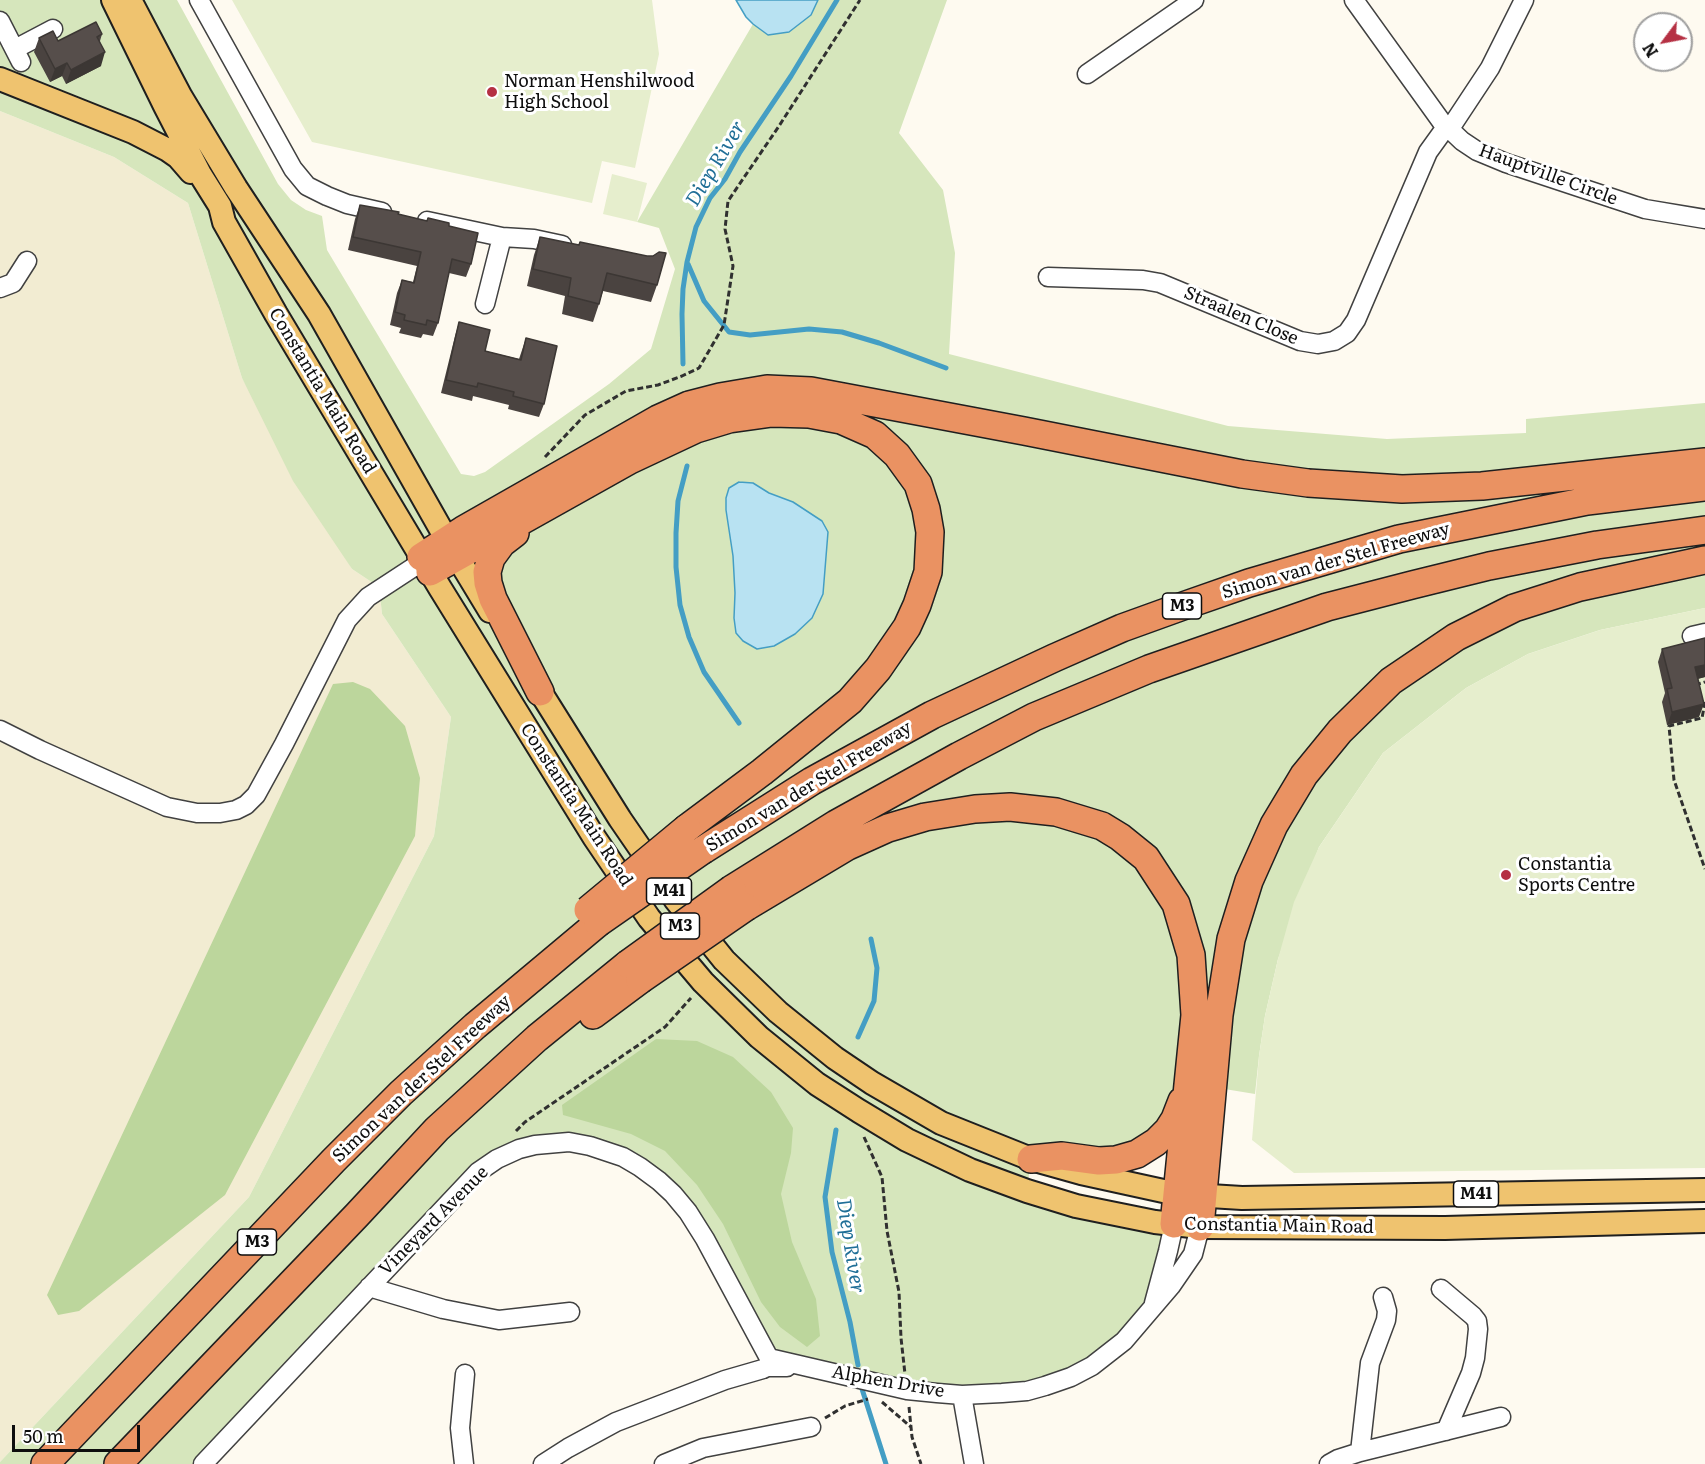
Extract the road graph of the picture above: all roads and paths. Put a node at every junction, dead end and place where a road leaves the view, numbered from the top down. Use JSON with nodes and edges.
{"nodes":[{"id":1,"x":113,"y":0,"type":"edge"},
{"id":2,"x":130,"y":0,"type":"edge"},
{"id":3,"x":199,"y":0,"type":"edge"},
{"id":4,"x":860,"y":0,"type":"edge"},
{"id":5,"x":1194,"y":0,"type":"edge"},
{"id":6,"x":1354,"y":0,"type":"edge"},
{"id":7,"x":1524,"y":0,"type":"edge"},
{"id":8,"x":0,"y":21,"type":"edge"},
{"id":9,"x":53,"y":29,"type":"edge"},
{"id":10,"x":1087,"y":75,"type":"dead end"},
{"id":11,"x":0,"y":79,"type":"edge"},
{"id":12,"x":1448,"y":128,"type":"junction"},
{"id":13,"x":133,"y":132,"type":"junction"},
{"id":14,"x":180,"y":135,"type":"junction"},
{"id":15,"x":236,"y":188,"type":"junction"},
{"id":16,"x":1705,"y":219,"type":"edge"},
{"id":17,"x":224,"y":222,"type":"junction"},
{"id":18,"x":502,"y":237,"type":"junction"},
{"id":19,"x":577,"y":249,"type":"edge"},
{"id":20,"x":27,"y":261,"type":"dead end"},
{"id":21,"x":1048,"y":277,"type":"dead end"},
{"id":22,"x":0,"y":288,"type":"edge"},
{"id":23,"x":485,"y":304,"type":"dead end"},
{"id":24,"x":544,"y":458,"type":"dead end"},
{"id":25,"x":1705,"y":462,"type":"edge"},
{"id":26,"x":1705,"y":487,"type":"edge"},
{"id":27,"x":569,"y":494,"type":"junction"},
{"id":28,"x":1705,"y":530,"type":"edge"},
{"id":29,"x":452,"y":548,"type":"junction"},
{"id":30,"x":1705,"y":560,"type":"edge"},
{"id":31,"x":425,"y":563,"type":"junction"},
{"id":32,"x":1705,"y":682,"type":"edge"},
{"id":33,"x":1691,"y":686,"type":"edge"},
{"id":34,"x":540,"y":692,"type":"junction"},
{"id":35,"x":1705,"y":702,"type":"edge"},
{"id":36,"x":0,"y":730,"type":"edge"},
{"id":37,"x":1705,"y":869,"type":"edge"},
{"id":38,"x":739,"y":898,"type":"junction"},
{"id":39,"x":593,"y":917,"type":"junction"},
{"id":40,"x":696,"y":993,"type":"dead end"},
{"id":41,"x":1188,"y":1083,"type":"junction"},
{"id":42,"x":861,"y":1130,"type":"dead end"},
{"id":43,"x":509,"y":1138,"type":"dead end"},
{"id":44,"x":1031,"y":1159,"type":"junction"},
{"id":45,"x":1705,"y":1190,"type":"edge"},
{"id":46,"x":1190,"y":1195,"type":"junction"},
{"id":47,"x":1705,"y":1221,"type":"edge"},
{"id":48,"x":1187,"y":1226,"type":"junction"},
{"id":49,"x":369,"y":1287,"type":"junction"},
{"id":50,"x":1442,"y":1289,"type":"dead end"},
{"id":51,"x":1383,"y":1297,"type":"dead end"},
{"id":52,"x":1152,"y":1307,"type":"junction"},
{"id":53,"x":570,"y":1312,"type":"dead end"},
{"id":54,"x":761,"y":1360,"type":"junction"},
{"id":55,"x":465,"y":1374,"type":"dead end"},
{"id":56,"x":907,"y":1390,"type":"junction"},
{"id":57,"x":962,"y":1395,"type":"junction"},
{"id":58,"x":879,"y":1399,"type":"dead end"},
{"id":59,"x":861,"y":1400,"type":"dead end"},
{"id":60,"x":1501,"y":1417,"type":"dead end"},
{"id":61,"x":811,"y":1427,"type":"joint"},
{"id":62,"x":911,"y":1427,"type":"junction"},
{"id":63,"x":1446,"y":1431,"type":"junction"},
{"id":64,"x":1360,"y":1452,"type":"junction"},
{"id":65,"x":45,"y":1464,"type":"edge"},
{"id":66,"x":118,"y":1464,"type":"edge"},
{"id":67,"x":203,"y":1464,"type":"edge"},
{"id":68,"x":464,"y":1464,"type":"edge"},
{"id":69,"x":544,"y":1464,"type":"edge"},
{"id":70,"x":664,"y":1464,"type":"edge"},
{"id":71,"x":921,"y":1464,"type":"edge"},
{"id":72,"x":974,"y":1464,"type":"edge"},
{"id":73,"x":1329,"y":1464,"type":"edge"}],
"edges":[{"from":1,"to":14,"type":"main road","name":"Constantia Main Road","number":"M41"},
{"from":2,"to":15,"type":"main road","name":"Constantia Main Road","number":"M41"},
{"from":3,"to":18,"type":"street"},
{"from":4,"to":24,"type":"path"},
{"from":5,"to":10,"type":"street"},
{"from":6,"to":12,"type":"street","name":"Hauptville Circle"},
{"from":7,"to":12,"type":"street","name":"Straalen Close"},
{"from":8,"to":9,"type":"street"},
{"from":11,"to":13,"type":"main road"},
{"from":12,"to":16,"type":"street","name":"Hauptville Circle"},
{"from":12,"to":21,"type":"street","name":"Straalen Close"},
{"from":13,"to":14,"type":"main road"},
{"from":13,"to":17,"type":"main road"},
{"from":14,"to":15,"type":"main road"},
{"from":14,"to":17,"type":"main road","name":"Constantia Main Road","number":"M41"},
{"from":15,"to":29,"type":"main road","name":"Constantia Main Road","number":"M41"},
{"from":17,"to":31,"type":"main road","name":"Constantia Main Road","number":"M41"},
{"from":18,"to":19,"type":"street"},
{"from":18,"to":23,"type":"street"},
{"from":20,"to":22,"type":"street"},
{"from":25,"to":29,"type":"highway"},
{"from":26,"to":39,"type":"highway","name":"Simon van der Stel Freeway","number":"M3","bridge":true},
{"from":27,"to":29,"type":"highway"},
{"from":27,"to":34,"type":"highway"},
{"from":27,"to":39,"type":"highway","bridge":true},
{"from":28,"to":38,"type":"highway"},
{"from":29,"to":31,"type":"highway"},
{"from":29,"to":34,"type":"main road","name":"Constantia Main Road","number":"M41"},
{"from":30,"to":46,"type":"highway"},
{"from":31,"to":36,"type":"street"},
{"from":31,"to":48,"type":"main road","name":"Constantia Main Road","number":"M41"},
{"from":32,"to":33,"type":"path"},
{"from":34,"to":44,"type":"main road","name":"Constantia Main Road","number":"M41"},
{"from":35,"to":37,"type":"path"},
{"from":38,"to":41,"type":"highway"},
{"from":38,"to":66,"type":"highway","bridge":true},
{"from":39,"to":65,"type":"highway","name":"Simon van der Stel Freeway","number":"M3"},
{"from":40,"to":43,"type":"path"},
{"from":41,"to":44,"type":"highway"},
{"from":41,"to":46,"type":"highway"},
{"from":42,"to":56,"type":"path"},
{"from":44,"to":46,"type":"main road","name":"Constantia Main Road","number":"M41"},
{"from":45,"to":46,"type":"main road","name":"Constantia Main Road","number":"M41"},
{"from":46,"to":48,"type":"highway"},
{"from":47,"to":48,"type":"main road","name":"Constantia Main Road","number":"M41"},
{"from":48,"to":52,"type":"street","name":"Alphen Drive"},
{"from":48,"to":52,"type":"street","name":"Alphen Drive"},
{"from":49,"to":53,"type":"street"},
{"from":49,"to":54,"type":"street","name":"Vineyard Avenue"},
{"from":49,"to":67,"type":"street","name":"Vineyard Avenue"},
{"from":50,"to":63,"type":"street"},
{"from":51,"to":64,"type":"street"},
{"from":52,"to":57,"type":"street","name":"Alphen Drive"},
{"from":54,"to":56,"type":"street","name":"Alphen Drive"},
{"from":54,"to":69,"type":"street"},
{"from":55,"to":68,"type":"street"},
{"from":56,"to":57,"type":"street","name":"Alphen Drive"},
{"from":56,"to":62,"type":"path"},
{"from":57,"to":72,"type":"street"},
{"from":58,"to":62,"type":"path"},
{"from":59,"to":61,"type":"path"},
{"from":60,"to":63,"type":"street"},
{"from":61,"to":70,"type":"street"},
{"from":62,"to":71,"type":"path"},
{"from":63,"to":64,"type":"street"},
{"from":64,"to":73,"type":"street"}]}
